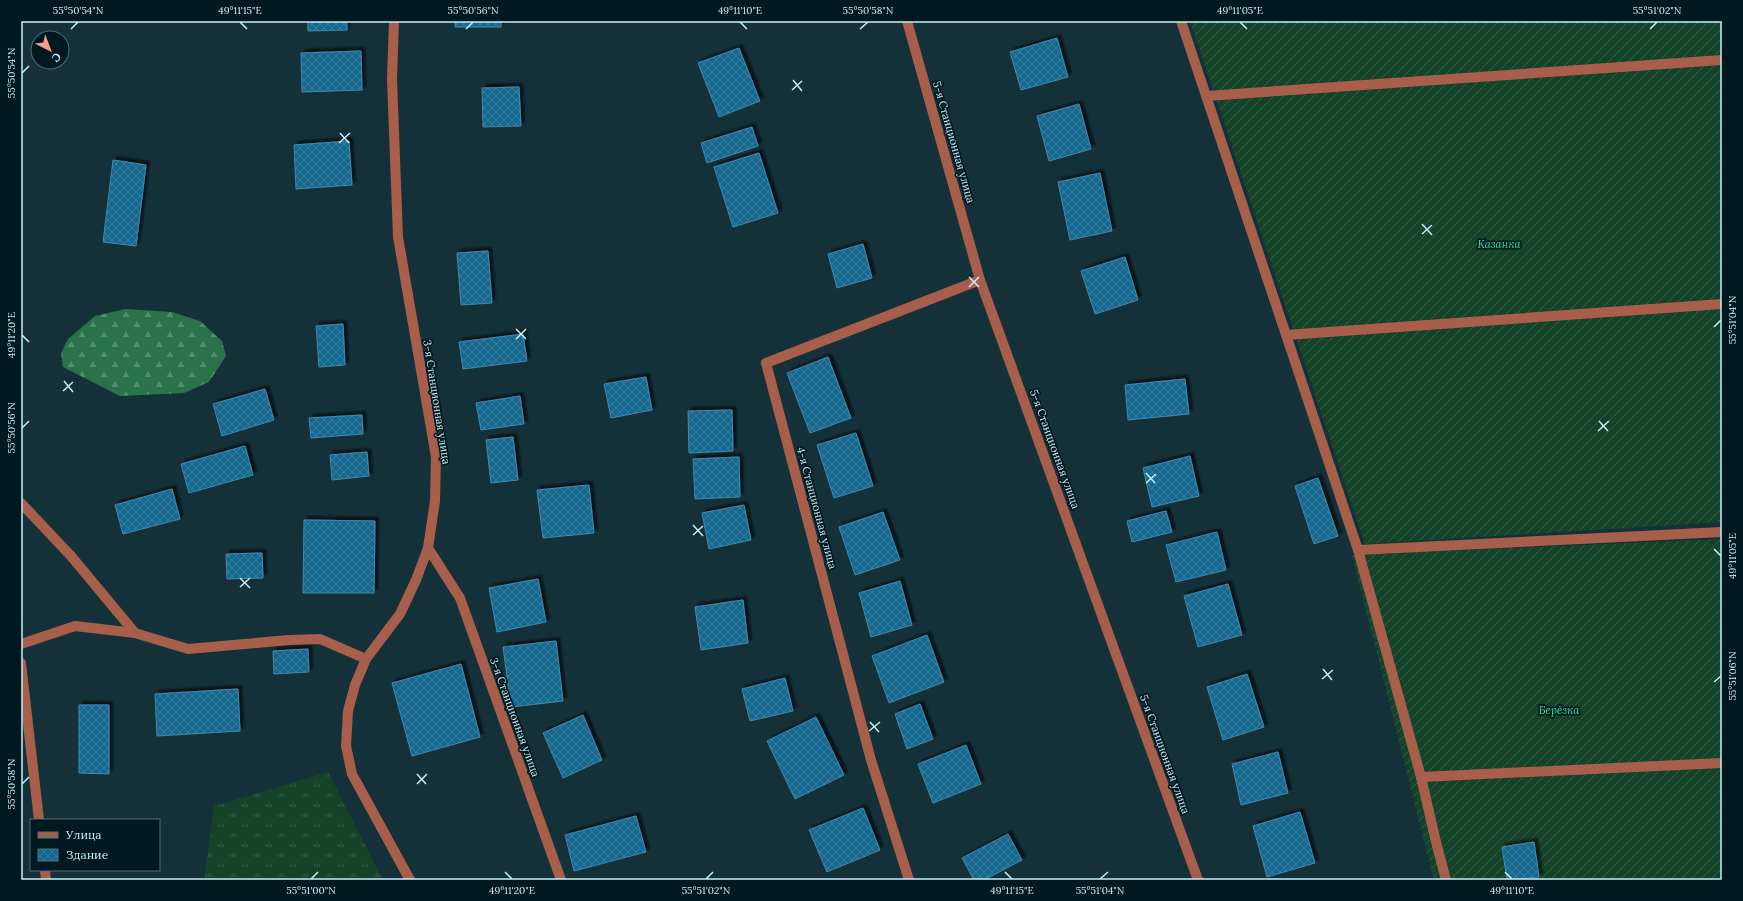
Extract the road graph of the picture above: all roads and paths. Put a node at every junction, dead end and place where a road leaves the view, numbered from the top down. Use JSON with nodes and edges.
{"nodes":[{"id":1,"x":394,"y":21,"type":"edge"},
{"id":2,"x":907,"y":21,"type":"edge"},
{"id":3,"x":1180,"y":21,"type":"edge"},
{"id":4,"x":1722,"y":60,"type":"edge"},
{"id":5,"x":1206,"y":96,"type":"junction"},
{"id":6,"x":980,"y":280,"type":"junction"},
{"id":7,"x":1722,"y":304,"type":"edge"},
{"id":8,"x":1286,"y":335,"type":"junction"},
{"id":9,"x":21,"y":503,"type":"edge"},
{"id":10,"x":1722,"y":532,"type":"edge"},
{"id":11,"x":428,"y":548,"type":"junction"},
{"id":12,"x":1358,"y":550,"type":"junction"},
{"id":13,"x":135,"y":633,"type":"junction"},
{"id":14,"x":21,"y":644,"type":"edge"},
{"id":15,"x":366,"y":659,"type":"junction"},
{"id":16,"x":21,"y":663,"type":"edge"},
{"id":17,"x":1722,"y":763,"type":"edge"},
{"id":18,"x":1421,"y":777,"type":"junction"},
{"id":19,"x":39,"y":819,"type":"edge"},
{"id":20,"x":410,"y":880,"type":"edge"},
{"id":21,"x":561,"y":880,"type":"edge"},
{"id":22,"x":909,"y":880,"type":"edge"},
{"id":23,"x":1198,"y":880,"type":"edge"},
{"id":24,"x":1446,"y":880,"type":"edge"}],
"edges":[{"from":1,"to":11,"type":"street","name":"3-я Станционная улица"},
{"from":2,"to":6,"type":"street","name":"5-я Станционная улица"},
{"from":3,"to":5,"type":"street"},
{"from":4,"to":5,"type":"street"},
{"from":5,"to":8,"type":"street"},
{"from":6,"to":22,"type":"street","name":"4-я Станционная улица"},
{"from":6,"to":23,"type":"street","name":"5-я Станционная улица"},
{"from":7,"to":8,"type":"street"},
{"from":8,"to":12,"type":"street"},
{"from":9,"to":13,"type":"street"},
{"from":10,"to":12,"type":"street"},
{"from":11,"to":15,"type":"street"},
{"from":11,"to":21,"type":"street","name":"3-я Станционная улица"},
{"from":12,"to":18,"type":"street"},
{"from":13,"to":14,"type":"street"},
{"from":13,"to":15,"type":"street"},
{"from":15,"to":20,"type":"street"},
{"from":16,"to":19,"type":"street"},
{"from":17,"to":18,"type":"street"},
{"from":18,"to":24,"type":"street"}]}
